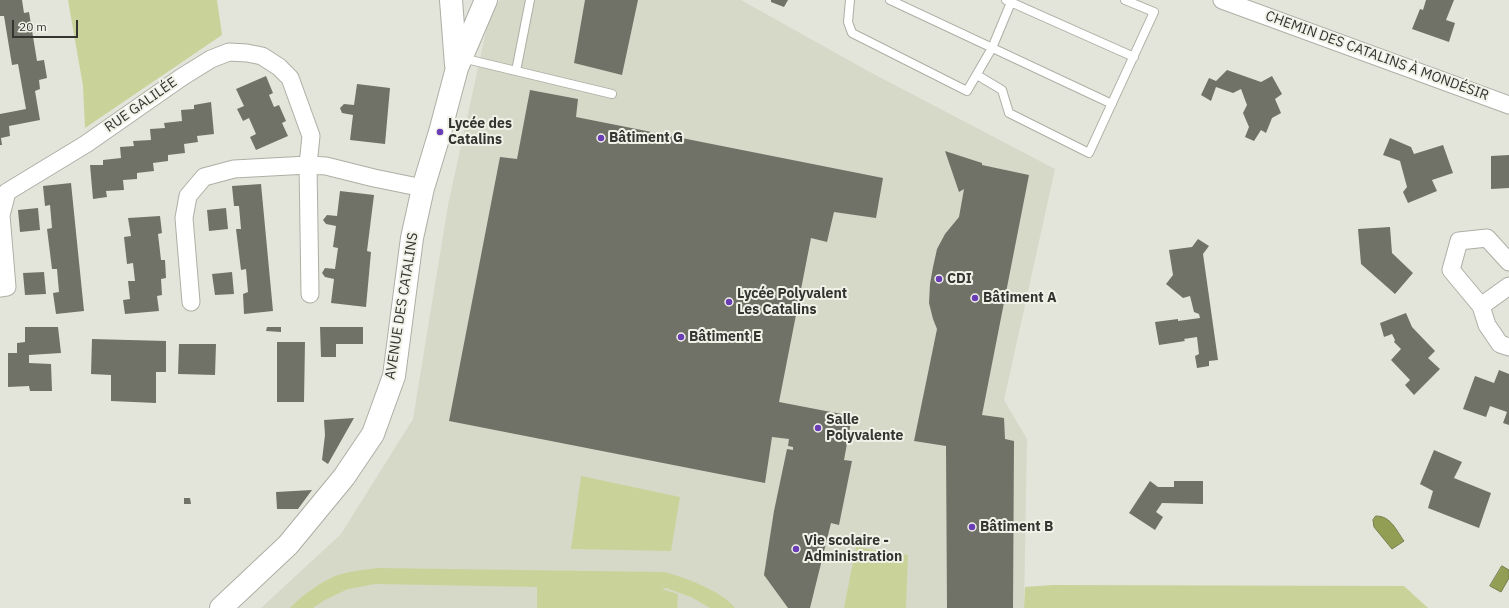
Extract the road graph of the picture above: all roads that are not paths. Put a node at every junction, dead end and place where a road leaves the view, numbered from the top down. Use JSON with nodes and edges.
{"nodes":[{"id":1,"x":452,"y":0,"type":"edge"},
{"id":2,"x":486,"y":0,"type":"edge"},
{"id":3,"x":530,"y":0,"type":"edge"},
{"id":4,"x":850,"y":0,"type":"edge"},
{"id":5,"x":890,"y":0,"type":"edge"},
{"id":6,"x":1125,"y":0,"type":"edge"},
{"id":7,"x":1222,"y":0,"type":"edge"},
{"id":8,"x":1009,"y":1,"type":"edge"},
{"id":9,"x":992,"y":48,"type":"junction"},
{"id":10,"x":1134,"y":57,"type":"junction"},
{"id":11,"x":459,"y":63,"type":"junction"},
{"id":12,"x":516,"y":71,"type":"junction"},
{"id":13,"x":977,"y":75,"type":"junction"},
{"id":14,"x":612,"y":94,"type":"dead end"},
{"id":15,"x":1112,"y":104,"type":"junction"},
{"id":16,"x":1509,"y":105,"type":"edge"},
{"id":17,"x":308,"y":165,"type":"junction"},
{"id":18,"x":423,"y":188,"type":"junction"},
{"id":19,"x":1509,"y":262,"type":"edge"},
{"id":20,"x":1509,"y":286,"type":"edge"},
{"id":21,"x":0,"y":288,"type":"edge"},
{"id":22,"x":310,"y":294,"type":"dead end"},
{"id":23,"x":190,"y":302,"type":"dead end"},
{"id":24,"x":1481,"y":306,"type":"junction"},
{"id":25,"x":1509,"y":347,"type":"edge"},
{"id":26,"x":221,"y":608,"type":"edge"}],
"edges":[{"from":1,"to":11,"type":"street","name":"AVENUE DES CATALINS"},
{"from":2,"to":11,"type":"street","name":"AVENUE DES CATALINS"},
{"from":3,"to":12,"type":"lane"},
{"from":4,"to":13,"type":"lane"},
{"from":5,"to":9,"type":"lane"},
{"from":6,"to":10,"type":"lane"},
{"from":7,"to":16,"type":"street","name":"CHEMIN DES CATALINS À MONDÉSIR"},
{"from":8,"to":9,"type":"lane"},
{"from":8,"to":10,"type":"lane"},
{"from":9,"to":13,"type":"lane"},
{"from":9,"to":15,"type":"lane"},
{"from":10,"to":15,"type":"lane"},
{"from":11,"to":12,"type":"lane"},
{"from":11,"to":18,"type":"street","name":"AVENUE DES CATALINS"},
{"from":12,"to":14,"type":"lane"},
{"from":13,"to":15,"type":"lane"},
{"from":17,"to":18,"type":"street"},
{"from":17,"to":21,"type":"street","name":"RUE GALILÉE"},
{"from":17,"to":22,"type":"street","name":"RUE GALILÉE"},
{"from":17,"to":23,"type":"street"},
{"from":18,"to":26,"type":"street","name":"AVENUE DES CATALINS"},
{"from":19,"to":24,"type":"street"},
{"from":20,"to":24,"type":"street"},
{"from":24,"to":25,"type":"street"}]}
